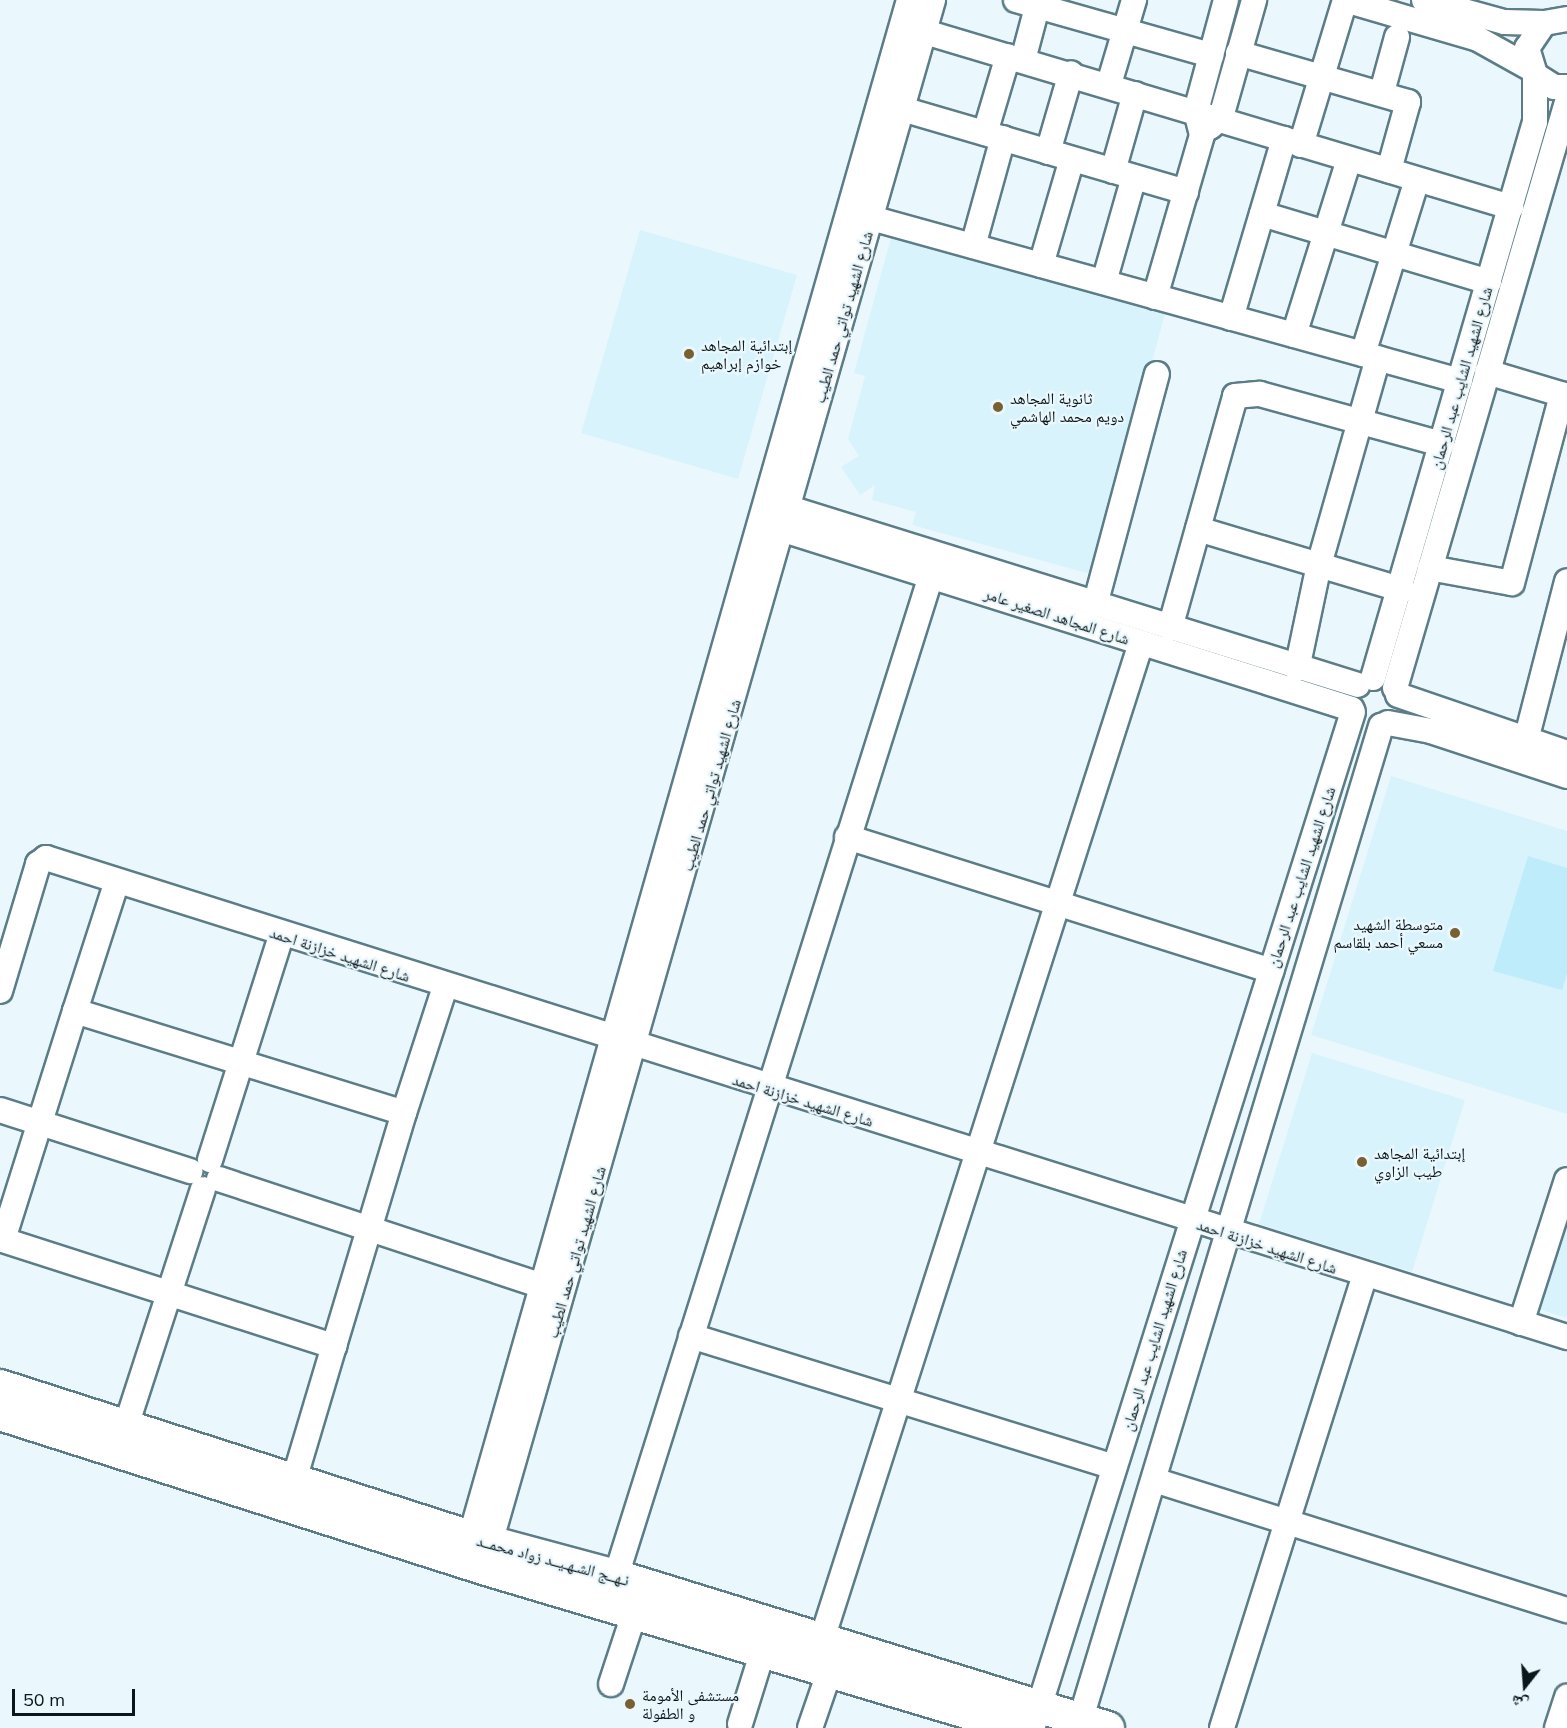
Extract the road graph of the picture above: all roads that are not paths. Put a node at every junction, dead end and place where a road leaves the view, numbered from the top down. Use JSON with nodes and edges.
{"nodes":[{"id":1,"x":909,"y":0,"type":"edge"},
{"id":2,"x":933,"y":0,"type":"edge"},
{"id":3,"x":1134,"y":0,"type":"edge"},
{"id":4,"x":1226,"y":0,"type":"edge"},
{"id":5,"x":1254,"y":0,"type":"edge"},
{"id":6,"x":1345,"y":0,"type":"edge"},
{"id":7,"x":1424,"y":0,"type":"edge"},
{"id":8,"x":1564,"y":0,"type":"edge"},
{"id":9,"x":1031,"y":2,"type":"edge"},
{"id":10,"x":1554,"y":21,"type":"edge"},
{"id":11,"x":1127,"y":31,"type":"junction"},
{"id":12,"x":925,"y":32,"type":"junction"},
{"id":13,"x":1397,"y":37,"type":"dead end"},
{"id":14,"x":1238,"y":53,"type":"junction"},
{"id":15,"x":1211,"y":55,"type":"junction"},
{"id":16,"x":1015,"y":58,"type":"junction"},
{"id":17,"x":1533,"y":72,"type":"junction"},
{"id":18,"x":1071,"y":74,"type":"junction"},
{"id":19,"x":1321,"y":75,"type":"junction"},
{"id":20,"x":1108,"y":84,"type":"junction"},
{"id":21,"x":1567,"y":87,"type":"edge"},
{"id":22,"x":1382,"y":92,"type":"junction"},
{"id":23,"x":1135,"y":94,"type":"junction"},
{"id":24,"x":1567,"y":102,"type":"edge"},
{"id":25,"x":902,"y":109,"type":"junction"},
{"id":26,"x":1196,"y":111,"type":"junction"},
{"id":27,"x":1221,"y":117,"type":"junction"},
{"id":28,"x":1202,"y":135,"type":"junction"},
{"id":29,"x":994,"y":136,"type":"junction"},
{"id":30,"x":1292,"y":142,"type":"junction"},
{"id":31,"x":1048,"y":152,"type":"junction"},
{"id":32,"x":1072,"y":159,"type":"junction"},
{"id":33,"x":1349,"y":160,"type":"junction"},
{"id":34,"x":1389,"y":171,"type":"junction"},
{"id":35,"x":1124,"y":174,"type":"junction"},
{"id":36,"x":1417,"y":180,"type":"junction"},
{"id":37,"x":1186,"y":192,"type":"junction"},
{"id":38,"x":1511,"y":207,"type":"junction"},
{"id":39,"x":1262,"y":214,"type":"junction"},
{"id":40,"x":871,"y":218,"type":"junction"},
{"id":41,"x":1326,"y":234,"type":"junction"},
{"id":42,"x":974,"y":246,"type":"junction"},
{"id":43,"x":1394,"y":254,"type":"junction"},
{"id":44,"x":1041,"y":265,"type":"junction"},
{"id":45,"x":1104,"y":282,"type":"junction"},
{"id":46,"x":1489,"y":282,"type":"junction"},
{"id":47,"x":1155,"y":297,"type":"junction"},
{"id":48,"x":1231,"y":318,"type":"junction"},
{"id":49,"x":1294,"y":335,"type":"junction"},
{"id":50,"x":1371,"y":356,"type":"junction"},
{"id":51,"x":1487,"y":372,"type":"junction"},
{"id":52,"x":1157,"y":374,"type":"dead end"},
{"id":53,"x":1460,"y":381,"type":"junction"},
{"id":54,"x":1565,"y":395,"type":"edge"},
{"id":55,"x":1360,"y":422,"type":"junction"},
{"id":56,"x":1442,"y":444,"type":"junction"},
{"id":57,"x":776,"y":516,"type":"junction"},
{"id":58,"x":1198,"y":530,"type":"junction"},
{"id":59,"x":1319,"y":565,"type":"junction"},
{"id":60,"x":1430,"y":568,"type":"junction"},
{"id":61,"x":931,"y":576,"type":"junction"},
{"id":62,"x":1567,"y":581,"type":"edge"},
{"id":63,"x":1402,"y":590,"type":"junction"},
{"id":64,"x":1095,"y":605,"type":"junction"},
{"id":65,"x":1170,"y":628,"type":"junction"},
{"id":66,"x":1141,"y":643,"type":"junction"},
{"id":67,"x":1297,"y":669,"type":"junction"},
{"id":68,"x":1381,"y":687,"type":"junction"},
{"id":69,"x":1352,"y":711,"type":"junction"},
{"id":70,"x":1385,"y":725,"type":"junction"},
{"id":71,"x":1526,"y":740,"type":"junction"},
{"id":72,"x":1567,"y":753,"type":"edge"},
{"id":73,"x":1567,"y":776,"type":"edge"},
{"id":74,"x":847,"y":837,"type":"junction"},
{"id":75,"x":117,"y":882,"type":"junction"},
{"id":76,"x":1059,"y":904,"type":"junction"},
{"id":77,"x":281,"y":936,"type":"junction"},
{"id":78,"x":1271,"y":971,"type":"junction"},
{"id":79,"x":445,"y":987,"type":"junction"},
{"id":80,"x":0,"y":991,"type":"edge"},
{"id":81,"x":75,"y":1011,"type":"junction"},
{"id":82,"x":612,"y":1040,"type":"junction"},
{"id":83,"x":636,"y":1048,"type":"junction"},
{"id":84,"x":241,"y":1062,"type":"junction"},
{"id":85,"x":767,"y":1089,"type":"junction"},
{"id":86,"x":0,"y":1110,"type":"edge"},
{"id":87,"x":404,"y":1113,"type":"junction"},
{"id":88,"x":41,"y":1123,"type":"junction"},
{"id":89,"x":980,"y":1156,"type":"junction"},
{"id":90,"x":205,"y":1175,"type":"junction"},
{"id":91,"x":1567,"y":1180,"type":"edge"},
{"id":92,"x":1191,"y":1221,"type":"junction"},
{"id":93,"x":373,"y":1230,"type":"junction"},
{"id":94,"x":1229,"y":1233,"type":"junction"},
{"id":95,"x":2,"y":1245,"type":"edge"},
{"id":96,"x":1364,"y":1277,"type":"junction"},
{"id":97,"x":543,"y":1286,"type":"junction"},
{"id":98,"x":169,"y":1295,"type":"junction"},
{"id":99,"x":1521,"y":1323,"type":"junction"},
{"id":100,"x":691,"y":1336,"type":"junction"},
{"id":101,"x":1567,"y":1337,"type":"edge"},
{"id":102,"x":334,"y":1346,"type":"junction"},
{"id":103,"x":0,"y":1386,"type":"edge"},
{"id":104,"x":900,"y":1400,"type":"junction"},
{"id":105,"x":0,"y":1414,"type":"edge"},
{"id":106,"x":126,"y":1426,"type":"junction"},
{"id":107,"x":1114,"y":1467,"type":"junction"},
{"id":108,"x":294,"y":1480,"type":"junction"},
{"id":109,"x":1154,"y":1480,"type":"junction"},
{"id":110,"x":1287,"y":1522,"type":"junction"},
{"id":111,"x":477,"y":1553,"type":"junction"},
{"id":112,"x":620,"y":1597,"type":"junction"},
{"id":113,"x":1567,"y":1611,"type":"edge"},
{"id":114,"x":822,"y":1639,"type":"junction"},
{"id":115,"x":763,"y":1650,"type":"junction"},
{"id":116,"x":830,"y":1670,"type":"junction"},
{"id":117,"x":610,"y":1684,"type":"dead end"},
{"id":118,"x":1567,"y":1697,"type":"edge"},
{"id":119,"x":1014,"y":1722,"type":"edge"},
{"id":120,"x":740,"y":1724,"type":"dead end"},
{"id":121,"x":1089,"y":1725,"type":"edge"},
{"id":122,"x":810,"y":1728,"type":"edge"},
{"id":123,"x":1222,"y":1728,"type":"edge"},
{"id":124,"x":1557,"y":1728,"type":"edge"}],
"edges":[{"from":1,"to":57,"type":"street","name":"شارع الشهيد تواتي حمد الطيب"},
{"from":2,"to":12,"type":"street","name":"شارع الشهيد تواتي حمد الطيب"},
{"from":3,"to":11,"type":"street"},
{"from":4,"to":15,"type":"street"},
{"from":5,"to":14,"type":"street"},
{"from":6,"to":17,"type":"street"},
{"from":6,"to":19,"type":"street"},
{"from":7,"to":10,"type":"street"},
{"from":8,"to":10,"type":"street"},
{"from":9,"to":11,"type":"street"},
{"from":9,"to":16,"type":"street"},
{"from":10,"to":17,"type":"street","name":"شارع الشهيد الشايب عبد الرحمان"},
{"from":11,"to":15,"type":"street"},
{"from":11,"to":20,"type":"street"},
{"from":12,"to":16,"type":"street"},
{"from":12,"to":25,"type":"street","name":"شارع الشهيد تواتي حمد الطيب"},
{"from":13,"to":22,"type":"street"},
{"from":14,"to":19,"type":"street"},
{"from":14,"to":27,"type":"street"},
{"from":15,"to":26,"type":"street"},
{"from":16,"to":18,"type":"street"},
{"from":16,"to":29,"type":"street"},
{"from":17,"to":21,"type":"street"},
{"from":17,"to":38,"type":"street","name":"شارع الشهيد الشايب عبد الرحمان"},
{"from":18,"to":20,"type":"street"},
{"from":18,"to":31,"type":"street"},
{"from":19,"to":22,"type":"street"},
{"from":19,"to":30,"type":"street"},
{"from":20,"to":23,"type":"street"},
{"from":22,"to":34,"type":"street"},
{"from":23,"to":26,"type":"street"},
{"from":23,"to":35,"type":"street"},
{"from":24,"to":51,"type":"street","name":"شارع الشهيد الشايب عبد الرحمان"},
{"from":25,"to":29,"type":"street"},
{"from":25,"to":40,"type":"street","name":"شارع الشهيد تواتي حمد الطيب"},
{"from":26,"to":27,"type":"street"},
{"from":26,"to":28,"type":"street"},
{"from":27,"to":28,"type":"street"},
{"from":27,"to":30,"type":"street"},
{"from":28,"to":37,"type":"street"},
{"from":29,"to":31,"type":"street"},
{"from":29,"to":42,"type":"street"},
{"from":30,"to":33,"type":"street"},
{"from":30,"to":39,"type":"street"},
{"from":31,"to":32,"type":"street"},
{"from":32,"to":35,"type":"street"},
{"from":32,"to":44,"type":"street"},
{"from":33,"to":34,"type":"street"},
{"from":33,"to":41,"type":"street"},
{"from":34,"to":36,"type":"street"},
{"from":35,"to":37,"type":"street"},
{"from":35,"to":45,"type":"street"},
{"from":36,"to":38,"type":"street"},
{"from":36,"to":43,"type":"street"},
{"from":37,"to":47,"type":"street"},
{"from":38,"to":46,"type":"street","name":"شارع الشهيد الشايب عبد الرحمان"},
{"from":39,"to":41,"type":"street"},
{"from":39,"to":48,"type":"street"},
{"from":40,"to":42,"type":"street"},
{"from":40,"to":57,"type":"street","name":"شارع الشهيد تواتي حمد الطيب"},
{"from":41,"to":43,"type":"street"},
{"from":41,"to":49,"type":"street"},
{"from":42,"to":44,"type":"street"},
{"from":43,"to":46,"type":"street"},
{"from":43,"to":50,"type":"street"},
{"from":44,"to":45,"type":"street"},
{"from":45,"to":47,"type":"street"},
{"from":46,"to":53,"type":"street","name":"شارع الشهيد الشايب عبد الرحمان"},
{"from":47,"to":48,"type":"street"},
{"from":48,"to":49,"type":"street"},
{"from":49,"to":50,"type":"street"},
{"from":50,"to":53,"type":"street"},
{"from":50,"to":55,"type":"street"},
{"from":51,"to":54,"type":"street"},
{"from":51,"to":60,"type":"street","name":"شارع الشهيد الشايب عبد الرحمان"},
{"from":52,"to":64,"type":"street"},
{"from":53,"to":56,"type":"street","name":"شارع الشهيد الشايب عبد الرحمان"},
{"from":54,"to":60,"type":"street"},
{"from":55,"to":56,"type":"street"},
{"from":55,"to":58,"type":"street"},
{"from":55,"to":59,"type":"street"},
{"from":56,"to":63,"type":"street","name":"شارع الشهيد الشايب عبد الرحمان"},
{"from":57,"to":61,"type":"street","name":"شارع المجاهد الصغير عامر"},
{"from":57,"to":64,"type":"street","name":"شارع المجاهد الصغير عامر"},
{"from":57,"to":82,"type":"street","name":"شارع الشهيد تواتي حمد الطيب"},
{"from":57,"to":83,"type":"street","name":"شارع الشهيد تواتي حمد الطيب"},
{"from":58,"to":59,"type":"street"},
{"from":58,"to":65,"type":"street"},
{"from":59,"to":63,"type":"street"},
{"from":59,"to":67,"type":"street"},
{"from":60,"to":68,"type":"street","name":"شارع الشهيد الشايب عبد الرحمان"},
{"from":61,"to":66,"type":"street","name":"شارع المجاهد الصغير عامر"},
{"from":61,"to":74,"type":"street"},
{"from":62,"to":71,"type":"street"},
{"from":63,"to":68,"type":"street","name":"شارع الشهيد الشايب عبد الرحمان"},
{"from":64,"to":65,"type":"street","name":"شارع المجاهد الصغير عامر"},
{"from":65,"to":67,"type":"street","name":"شارع المجاهد الصغير عامر"},
{"from":66,"to":69,"type":"street","name":"شارع المجاهد الصغير عامر"},
{"from":66,"to":76,"type":"street"},
{"from":67,"to":68,"type":"street","name":"شارع المجاهد الصغير عامر"},
{"from":68,"to":69,"type":"street","name":"شارع الشهيد الشايب عبد الرحمان"},
{"from":68,"to":70,"type":"street","name":"شارع الشهيد الشايب عبد الرحمان"},
{"from":68,"to":71,"type":"street","name":"شارع المجاهد الصغير عامر"},
{"from":69,"to":70,"type":"street","name":"شارع المجاهد الصغير عامر"},
{"from":69,"to":78,"type":"street","name":"شارع الشهيد الشايب عبد الرحمان"},
{"from":70,"to":73,"type":"street"},
{"from":70,"to":94,"type":"street","name":"شارع الشهيد الشايب عبد الرحمان"},
{"from":71,"to":72,"type":"street","name":"شارع المجاهد الصغير عامر"},
{"from":74,"to":76,"type":"street"},
{"from":74,"to":85,"type":"street"},
{"from":75,"to":77,"type":"street","name":"شارع الشهيد خزازنة احمد"},
{"from":75,"to":80,"type":"street","name":"شارع الشهيد خزازنة احمد"},
{"from":75,"to":81,"type":"street"},
{"from":76,"to":78,"type":"street"},
{"from":76,"to":89,"type":"street"},
{"from":77,"to":79,"type":"street","name":"شارع الشهيد خزازنة احمد"},
{"from":77,"to":84,"type":"street"},
{"from":78,"to":92,"type":"street","name":"شارع الشهيد الشايب عبد الرحمان"},
{"from":79,"to":82,"type":"street","name":"شارع الشهيد خزازنة احمد"},
{"from":79,"to":87,"type":"street"},
{"from":81,"to":84,"type":"street"},
{"from":81,"to":88,"type":"street"},
{"from":82,"to":83,"type":"street","name":"شارع الشهيد خزازنة احمد"},
{"from":82,"to":97,"type":"street","name":"شارع الشهيد تواتي حمد الطيب"},
{"from":83,"to":85,"type":"street","name":"شارع الشهيد خزازنة احمد"},
{"from":83,"to":111,"type":"street","name":"شارع الشهيد تواتي حمد الطيب"},
{"from":84,"to":87,"type":"street"},
{"from":84,"to":90,"type":"street"},
{"from":85,"to":89,"type":"street","name":"شارع الشهيد خزازنة احمد"},
{"from":85,"to":100,"type":"street"},
{"from":86,"to":88,"type":"street"},
{"from":87,"to":93,"type":"street"},
{"from":88,"to":90,"type":"street"},
{"from":88,"to":95,"type":"street"},
{"from":89,"to":92,"type":"street","name":"شارع الشهيد خزازنة احمد"},
{"from":89,"to":104,"type":"street"},
{"from":90,"to":93,"type":"street"},
{"from":90,"to":98,"type":"street"},
{"from":91,"to":99,"type":"street"},
{"from":92,"to":94,"type":"street","name":"شارع الشهيد خزازنة احمد"},
{"from":92,"to":107,"type":"street","name":"شارع الشهيد الشايب عبد الرحمان"},
{"from":93,"to":97,"type":"street"},
{"from":93,"to":102,"type":"street"},
{"from":94,"to":96,"type":"street","name":"شارع الشهيد خزازنة احمد"},
{"from":94,"to":109,"type":"street","name":"شارع الشهيد الشايب عبد الرحمان"},
{"from":95,"to":98,"type":"street"},
{"from":96,"to":99,"type":"street","name":"شارع الشهيد خزازنة احمد"},
{"from":96,"to":110,"type":"street"},
{"from":97,"to":111,"type":"street","name":"شارع الشهيد تواتي حمد الطيب"},
{"from":98,"to":102,"type":"street"},
{"from":98,"to":106,"type":"street"},
{"from":99,"to":101,"type":"street","name":"شارع الشهيد خزازنة احمد"},
{"from":100,"to":104,"type":"street"},
{"from":100,"to":112,"type":"street"},
{"from":102,"to":108,"type":"street"},
{"from":103,"to":106,"type":"main road","name":"نـهــج الشـهـيــد زواد محمــد"},
{"from":104,"to":107,"type":"street"},
{"from":104,"to":114,"type":"street"},
{"from":105,"to":111,"type":"main road","name":"نـهــج الشـهـيــد زواد محمــد"},
{"from":106,"to":108,"type":"main road","name":"نـهــج الشـهـيــد زواد محمــد"},
{"from":107,"to":119,"type":"street","name":"شارع الشهيد الشايب عبد الرحمان"},
{"from":108,"to":111,"type":"main road","name":"نـهــج الشـهـيــد زواد محمــد"},
{"from":109,"to":110,"type":"street"},
{"from":109,"to":121,"type":"street","name":"شارع الشهيد الشايب عبد الرحمان"},
{"from":110,"to":113,"type":"street"},
{"from":110,"to":123,"type":"street"},
{"from":111,"to":112,"type":"main road","name":"نـهــج الشـهـيــد زواد محمــد"},
{"from":112,"to":114,"type":"main road","name":"نـهــج الشـهـيــد زواد محمــد"},
{"from":112,"to":115,"type":"main road","name":"نـهــج الشـهـيــد زواد محمــد"},
{"from":112,"to":117,"type":"street"},
{"from":114,"to":119,"type":"main road","name":"نـهــج الشـهـيــد زواد محمــد"},
{"from":115,"to":116,"type":"main road","name":"نـهــج الشـهـيــد زواد محمــد"},
{"from":115,"to":120,"type":"street"},
{"from":116,"to":119,"type":"main road","name":"نـهــج الشـهـيــد زواد محمــد"},
{"from":116,"to":122,"type":"street"},
{"from":118,"to":124,"type":"street"},
{"from":119,"to":121,"type":"main road","name":"نـهــج الشـهـيــد زواد محمــد"}]}
